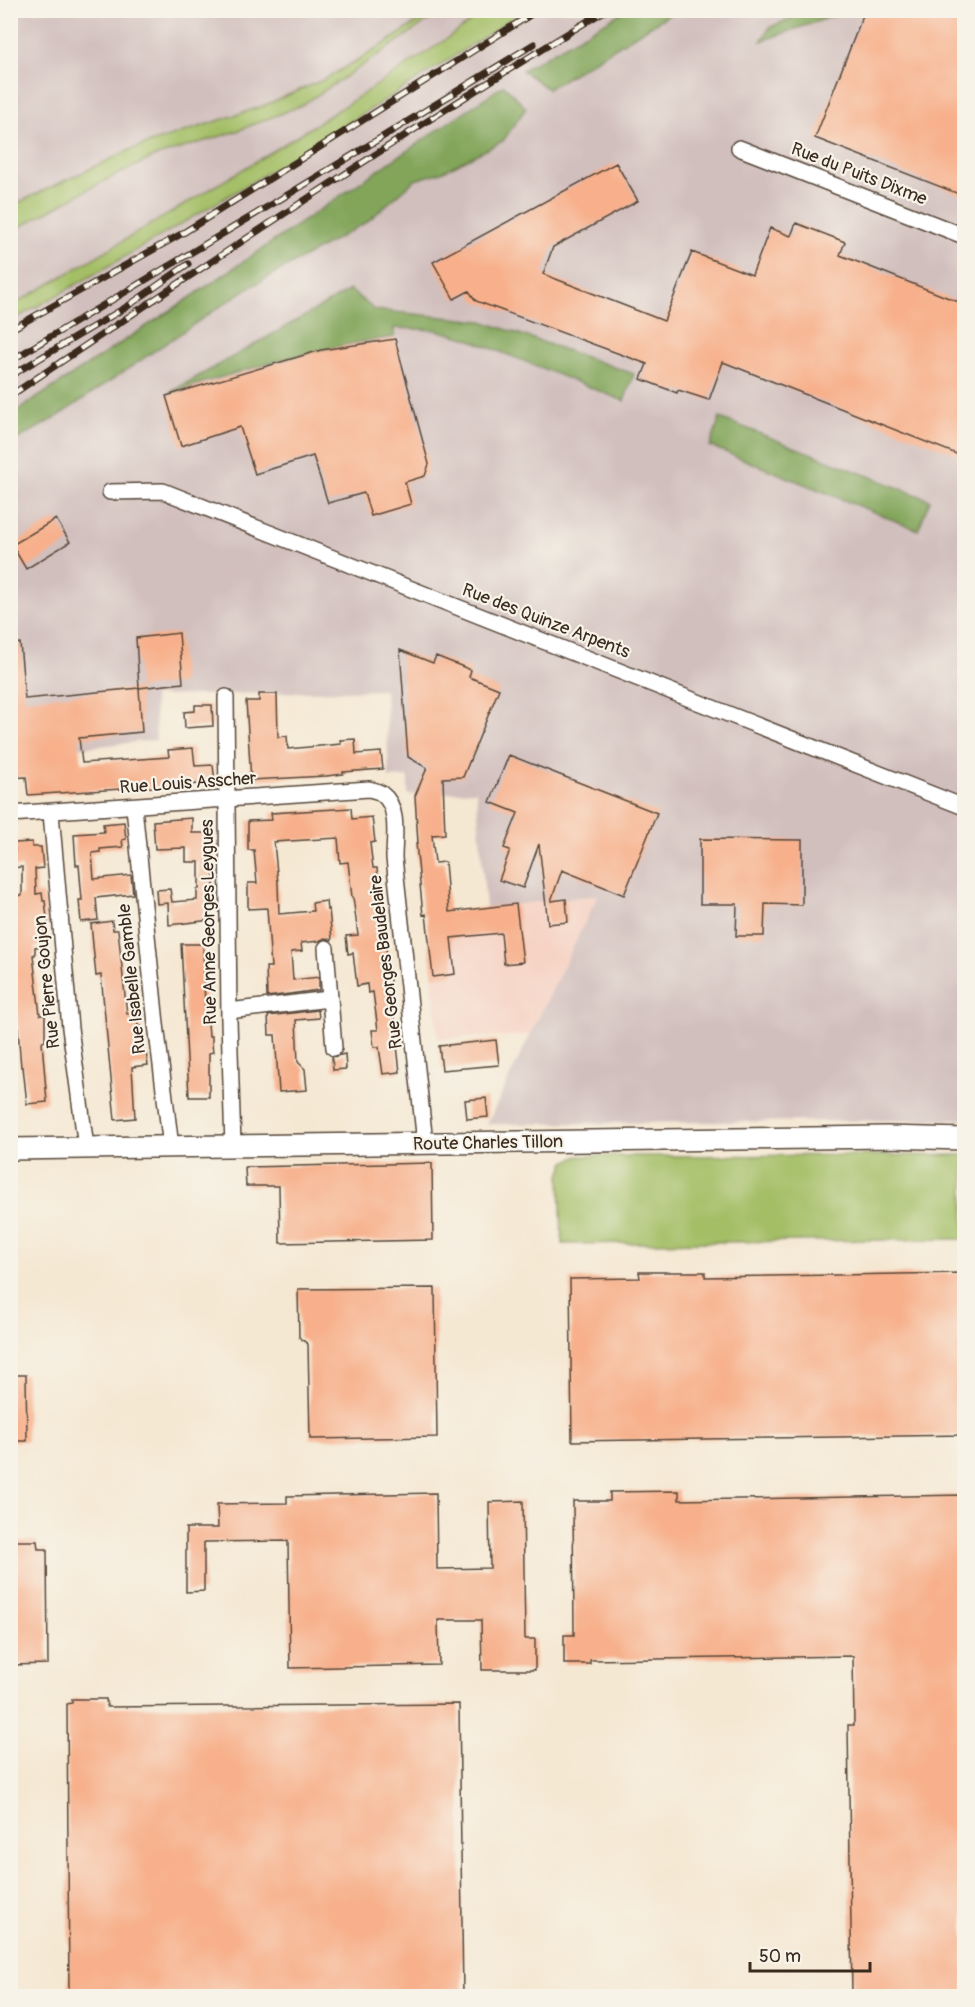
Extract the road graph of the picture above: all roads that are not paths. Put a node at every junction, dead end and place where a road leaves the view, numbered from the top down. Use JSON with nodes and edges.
{"nodes":[{"id":1,"x":739,"y":148,"type":"dead end"},
{"id":2,"x":964,"y":236,"type":"edge"},
{"id":3,"x":110,"y":492,"type":"dead end"},
{"id":4,"x":226,"y":697,"type":"dead end"},
{"id":5,"x":369,"y":789,"type":"joint"},
{"id":6,"x":228,"y":799,"type":"junction"},
{"id":7,"x":134,"y":807,"type":"junction"},
{"id":8,"x":964,"y":807,"type":"edge"},
{"id":9,"x":51,"y":813,"type":"junction"},
{"id":10,"x":10,"y":814,"type":"edge"},
{"id":11,"x":326,"y":948,"type":"dead end"},
{"id":12,"x":329,"y":999,"type":"junction"},
{"id":13,"x":230,"y":1011,"type":"junction"},
{"id":14,"x":334,"y":1048,"type":"dead end"},
{"id":15,"x":964,"y":1139,"type":"edge"},
{"id":16,"x":425,"y":1143,"type":"junction"},
{"id":17,"x":233,"y":1146,"type":"junction"},
{"id":18,"x":86,"y":1148,"type":"junction"},
{"id":19,"x":171,"y":1148,"type":"junction"},
{"id":20,"x":10,"y":1149,"type":"edge"}],
"edges":[{"from":1,"to":2,"type":"street","name":"Rue du Puits Dixme"},
{"from":3,"to":8,"type":"street","name":"Rue des Quinze Arpents"},
{"from":4,"to":6,"type":"street","name":"Rue Anne Georges Leygues"},
{"from":5,"to":6,"type":"street","name":"Rue Louis Asscher"},
{"from":5,"to":16,"type":"street","name":"Rue Georges Baudelaire"},
{"from":6,"to":7,"type":"street","name":"Rue Louis Asscher"},
{"from":6,"to":13,"type":"street","name":"Rue Anne Georges Leygues"},
{"from":7,"to":9,"type":"street","name":"Rue Louis Asscher"},
{"from":7,"to":19,"type":"street","name":"Rue Isabelle Gamble"},
{"from":9,"to":10,"type":"street","name":"Rue Louis Asscher"},
{"from":9,"to":18,"type":"street","name":"Rue Pierre Goujon"},
{"from":11,"to":12,"type":"street"},
{"from":12,"to":13,"type":"street"},
{"from":12,"to":14,"type":"street"},
{"from":13,"to":17,"type":"street","name":"Rue Anne Georges Leygues"},
{"from":15,"to":16,"type":"main road","name":"Route Charles Tillon"},
{"from":16,"to":17,"type":"main road","name":"Route Charles Tillon"},
{"from":17,"to":19,"type":"main road","name":"Route Charles Tillon"},
{"from":18,"to":19,"type":"main road","name":"Route Charles Tillon"},
{"from":18,"to":20,"type":"main road","name":"Route Charles Tillon"}]}
